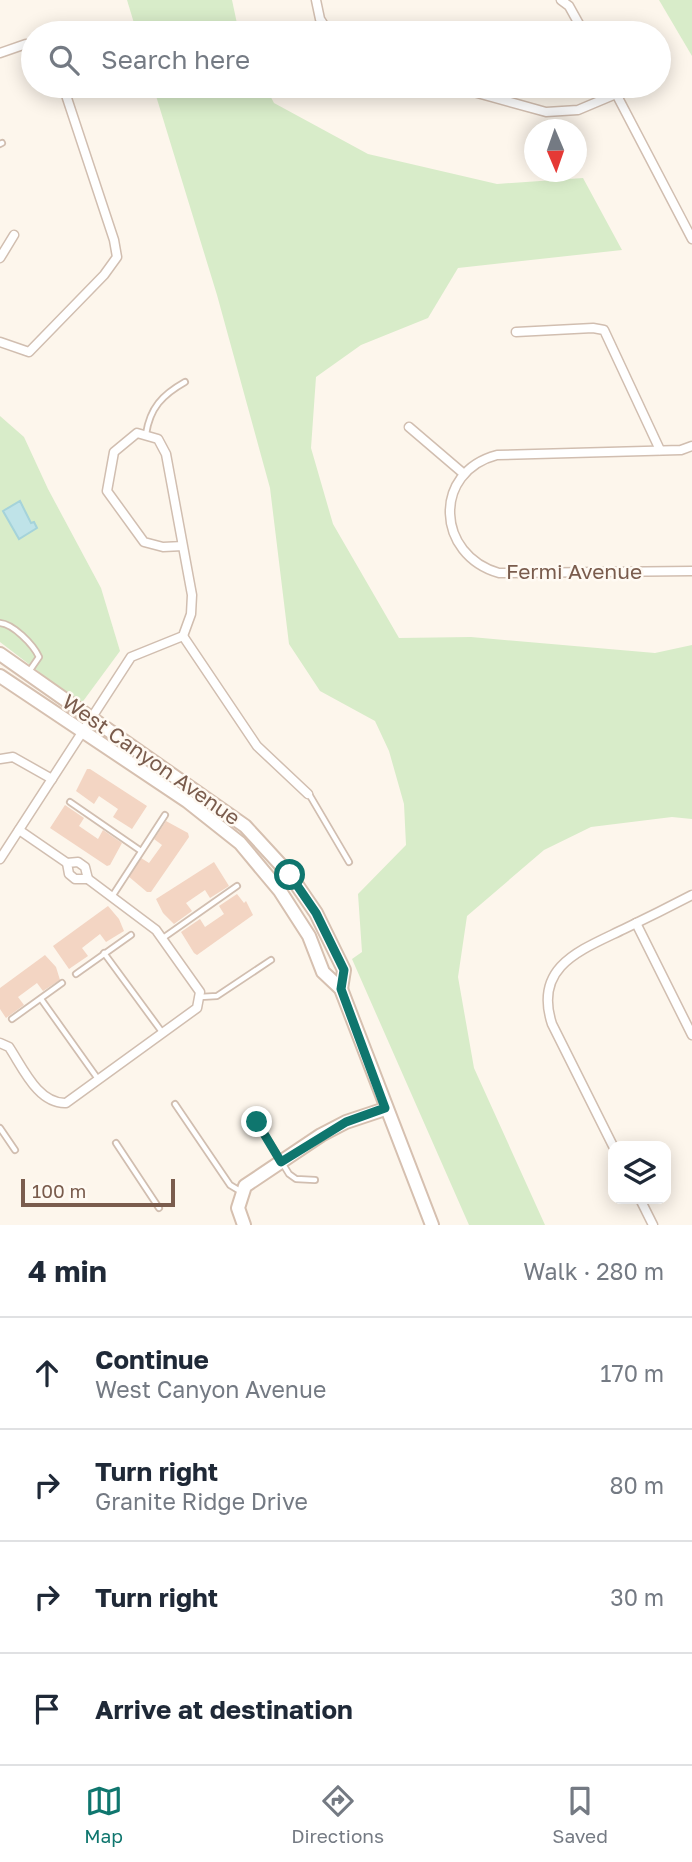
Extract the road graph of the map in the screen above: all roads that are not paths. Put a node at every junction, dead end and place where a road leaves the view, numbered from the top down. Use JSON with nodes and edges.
{"nodes":[{"id":1,"x":316,"y":0,"type":"edge"},
{"id":2,"x":561,"y":0,"type":"edge"},
{"id":3,"x":321,"y":21,"type":"edge"},
{"id":4,"x":577,"y":21,"type":"edge"},
{"id":5,"x":21,"y":46,"type":"edge"},
{"id":6,"x":0,"y":53,"type":"edge"},
{"id":7,"x":66,"y":98,"type":"edge"},
{"id":8,"x":496,"y":98,"type":"edge"},
{"id":9,"x":600,"y":98,"type":"edge"},
{"id":10,"x":618,"y":98,"type":"edge"},
{"id":11,"x":688,"y":223,"type":"edge"},
{"id":12,"x":14,"y":235,"type":"dead end"},
{"id":13,"x":692,"y":239,"type":"edge"},
{"id":14,"x":0,"y":258,"type":"edge"},
{"id":15,"x":516,"y":332,"type":"dead end"},
{"id":16,"x":0,"y":342,"type":"edge"},
{"id":17,"x":185,"y":382,"type":"dead end"},
{"id":18,"x":409,"y":427,"type":"dead end"},
{"id":19,"x":145,"y":436,"type":"junction"},
{"id":20,"x":692,"y":446,"type":"edge"},
{"id":21,"x":660,"y":450,"type":"junction"},
{"id":22,"x":464,"y":474,"type":"junction"},
{"id":23,"x":183,"y":545,"type":"junction"},
{"id":24,"x":692,"y":571,"type":"edge"},
{"id":25,"x":0,"y":623,"type":"edge"},
{"id":26,"x":183,"y":636,"type":"junction"},
{"id":27,"x":0,"y":654,"type":"edge"},
{"id":28,"x":27,"y":674,"type":"junction"},
{"id":29,"x":0,"y":676,"type":"edge"},
{"id":30,"x":91,"y":719,"type":"junction"},
{"id":31,"x":82,"y":732,"type":"junction"},
{"id":32,"x":0,"y":759,"type":"edge"},
{"id":33,"x":52,"y":779,"type":"junction"},
{"id":34,"x":308,"y":793,"type":"joint"},
{"id":35,"x":70,"y":802,"type":"dead end"},
{"id":36,"x":165,"y":815,"type":"dead end"},
{"id":37,"x":19,"y":830,"type":"junction"},
{"id":38,"x":141,"y":851,"type":"junction"},
{"id":39,"x":0,"y":859,"type":"edge"},
{"id":40,"x":348,"y":862,"type":"dead end"},
{"id":41,"x":67,"y":863,"type":"junction"},
{"id":42,"x":88,"y":879,"type":"junction"},
{"id":43,"x":237,"y":886,"type":"dead end"},
{"id":44,"x":113,"y":895,"type":"junction"},
{"id":45,"x":692,"y":895,"type":"edge"},
{"id":46,"x":636,"y":923,"type":"junction"},
{"id":47,"x":131,"y":934,"type":"dead end"},
{"id":48,"x":162,"y":939,"type":"junction"},
{"id":49,"x":104,"y":953,"type":"junction"},
{"id":50,"x":271,"y":960,"type":"dead end"},
{"id":51,"x":76,"y":974,"type":"dead end"},
{"id":52,"x":62,"y":983,"type":"dead end"},
{"id":53,"x":341,"y":989,"type":"junction"},
{"id":54,"x":199,"y":998,"type":"junction"},
{"id":55,"x":41,"y":999,"type":"junction"},
{"id":56,"x":12,"y":1019,"type":"dead end"},
{"id":57,"x":163,"y":1032,"type":"junction"},
{"id":58,"x":692,"y":1035,"type":"edge"},
{"id":59,"x":0,"y":1043,"type":"edge"},
{"id":60,"x":99,"y":1079,"type":"junction"},
{"id":61,"x":175,"y":1104,"type":"dead end"},
{"id":62,"x":385,"y":1108,"type":"junction"},
{"id":63,"x":257,"y":1122,"type":"dead end"},
{"id":64,"x":0,"y":1128,"type":"edge"},
{"id":65,"x":610,"y":1141,"type":"edge"},
{"id":66,"x":116,"y":1143,"type":"dead end"},
{"id":67,"x":15,"y":1150,"type":"dead end"},
{"id":68,"x":281,"y":1162,"type":"junction"},
{"id":69,"x":315,"y":1180,"type":"dead end"},
{"id":70,"x":241,"y":1192,"type":"junction"},
{"id":71,"x":642,"y":1204,"type":"edge"},
{"id":72,"x":159,"y":1208,"type":"dead end"},
{"id":73,"x":244,"y":1225,"type":"edge"},
{"id":74,"x":432,"y":1225,"type":"edge"},
{"id":75,"x":653,"y":1225,"type":"edge"}],
"edges":[{"from":1,"to":3,"type":"street"},
{"from":2,"to":4,"type":"street"},
{"from":5,"to":6,"type":"street"},
{"from":7,"to":16,"type":"street"},
{"from":8,"to":9,"type":"street"},
{"from":10,"to":11,"type":"street"},
{"from":11,"to":13,"type":"street"},
{"from":12,"to":14,"type":"street"},
{"from":15,"to":21,"type":"street"},
{"from":17,"to":19,"type":"lane"},
{"from":18,"to":22,"type":"street"},
{"from":19,"to":23,"type":"street"},
{"from":19,"to":23,"type":"street"},
{"from":20,"to":21,"type":"street"},
{"from":21,"to":22,"type":"street"},
{"from":22,"to":24,"type":"street","name":"Fermi Avenue"},
{"from":23,"to":26,"type":"street"},
{"from":25,"to":28,"type":"lane"},
{"from":26,"to":30,"type":"street"},
{"from":26,"to":34,"type":"street"},
{"from":27,"to":28,"type":"street","name":"West Canyon Avenue"},
{"from":28,"to":30,"type":"street","name":"West Canyon Avenue"},
{"from":29,"to":31,"type":"street","name":"West Canyon Avenue"},
{"from":30,"to":31,"type":"street"},
{"from":30,"to":53,"type":"street","name":"West Canyon Avenue"},
{"from":31,"to":33,"type":"street"},
{"from":31,"to":53,"type":"street","name":"West Canyon Avenue"},
{"from":32,"to":33,"type":"street"},
{"from":33,"to":37,"type":"street"},
{"from":34,"to":40,"type":"lane"},
{"from":35,"to":38,"type":"lane"},
{"from":36,"to":38,"type":"lane"},
{"from":37,"to":39,"type":"street"},
{"from":37,"to":41,"type":"street"},
{"from":38,"to":44,"type":"lane"},
{"from":41,"to":42,"type":"street"},
{"from":41,"to":42,"type":"street"},
{"from":42,"to":44,"type":"street"},
{"from":43,"to":48,"type":"lane"},
{"from":44,"to":48,"type":"street"},
{"from":45,"to":46,"type":"street"},
{"from":46,"to":58,"type":"street"},
{"from":46,"to":65,"type":"street"},
{"from":47,"to":49,"type":"lane"},
{"from":48,"to":54,"type":"street"},
{"from":49,"to":51,"type":"lane"},
{"from":49,"to":57,"type":"lane"},
{"from":50,"to":54,"type":"lane"},
{"from":52,"to":55,"type":"lane"},
{"from":53,"to":62,"type":"street","name":"West Canyon Avenue"},
{"from":54,"to":57,"type":"street"},
{"from":55,"to":56,"type":"lane"},
{"from":55,"to":60,"type":"lane"},
{"from":57,"to":60,"type":"street"},
{"from":59,"to":60,"type":"street"},
{"from":61,"to":70,"type":"lane"},
{"from":62,"to":68,"type":"street"},
{"from":62,"to":74,"type":"street","name":"West Canyon Avenue"},
{"from":63,"to":68,"type":"lane"},
{"from":64,"to":67,"type":"lane"},
{"from":66,"to":72,"type":"lane"},
{"from":68,"to":69,"type":"lane"},
{"from":68,"to":70,"type":"street"},
{"from":70,"to":73,"type":"street"},
{"from":71,"to":75,"type":"street"}]}
